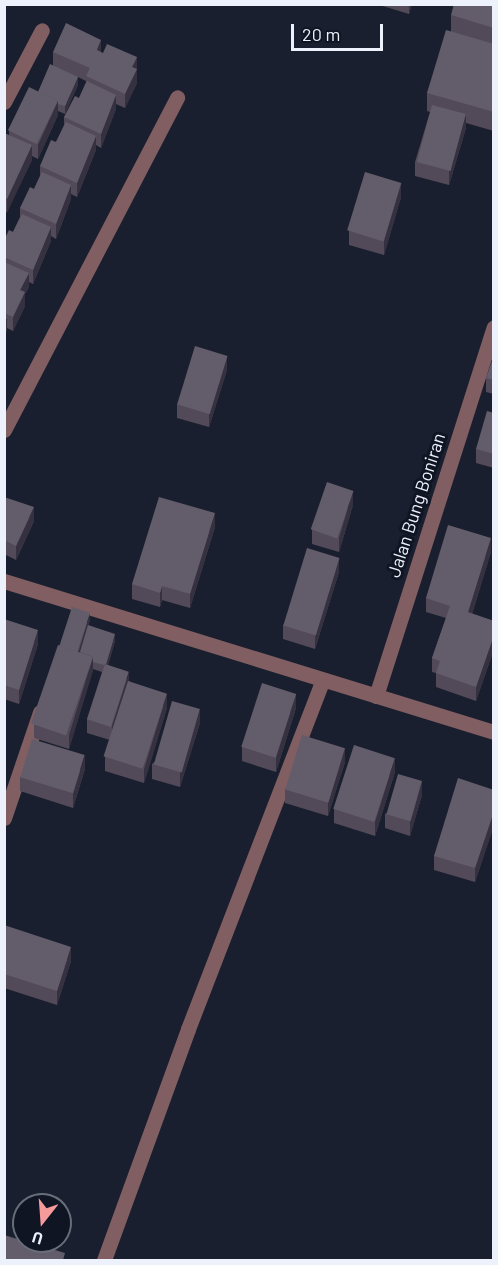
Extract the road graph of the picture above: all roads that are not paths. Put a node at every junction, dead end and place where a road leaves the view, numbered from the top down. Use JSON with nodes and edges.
{"nodes":[{"id":1,"x":42,"y":30,"type":"dead end"},
{"id":2,"x":177,"y":96,"type":"dead end"},
{"id":3,"x":4,"y":102,"type":"edge"},
{"id":4,"x":494,"y":327,"type":"edge"},
{"id":5,"x":490,"y":349,"type":"edge"},
{"id":6,"x":4,"y":430,"type":"edge"},
{"id":7,"x":4,"y":581,"type":"edge"},
{"id":8,"x":323,"y":680,"type":"junction"},
{"id":9,"x":45,"y":694,"type":"edge"},
{"id":10,"x":376,"y":696,"type":"junction"},
{"id":11,"x":494,"y":732,"type":"edge"},
{"id":12,"x":4,"y":818,"type":"edge"},
{"id":13,"x":104,"y":1260,"type":"edge"}],
"edges":[{"from":1,"to":3,"type":"street"},
{"from":2,"to":6,"type":"street"},
{"from":4,"to":5,"type":"street","name":"Jalan Bung Boniran"},
{"from":5,"to":10,"type":"street","name":"Jalan Bung Boniran"},
{"from":7,"to":8,"type":"street"},
{"from":8,"to":10,"type":"street"},
{"from":8,"to":13,"type":"street"},
{"from":9,"to":12,"type":"street"},
{"from":10,"to":11,"type":"street"}]}
